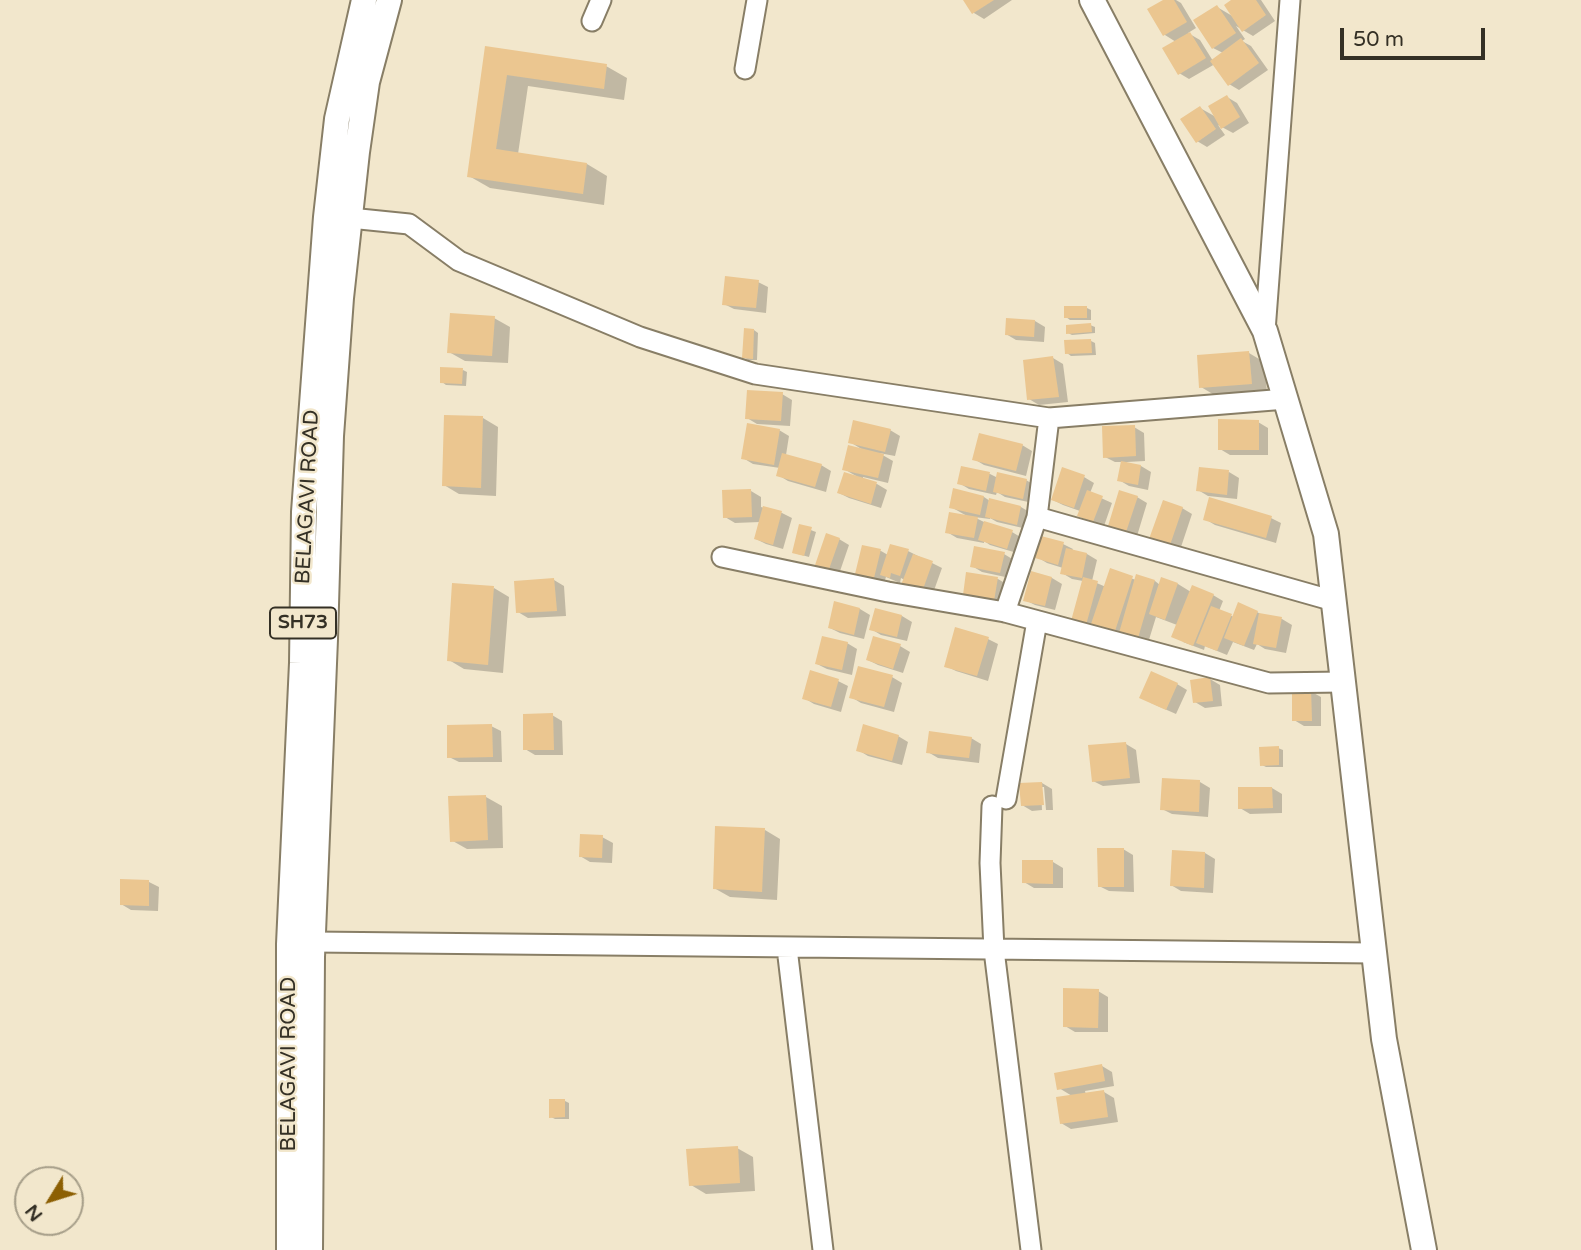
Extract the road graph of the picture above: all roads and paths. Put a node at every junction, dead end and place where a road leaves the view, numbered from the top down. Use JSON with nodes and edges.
{"nodes":[{"id":1,"x":364,"y":0,"type":"edge"},
{"id":2,"x":390,"y":0,"type":"edge"},
{"id":3,"x":601,"y":0,"type":"edge"},
{"id":4,"x":758,"y":0,"type":"edge"},
{"id":5,"x":1092,"y":0,"type":"edge"},
{"id":6,"x":1290,"y":0,"type":"edge"},
{"id":7,"x":592,"y":20,"type":"dead end"},
{"id":8,"x":745,"y":69,"type":"dead end"},
{"id":9,"x":350,"y":218,"type":"junction"},
{"id":10,"x":1265,"y":331,"type":"junction"},
{"id":11,"x":1286,"y":399,"type":"junction"},
{"id":12,"x":1049,"y":418,"type":"junction"},
{"id":13,"x":1037,"y":517,"type":"junction"},
{"id":14,"x":722,"y":557,"type":"dead end"},
{"id":15,"x":1334,"y":601,"type":"junction"},
{"id":16,"x":1005,"y":612,"type":"junction"},
{"id":17,"x":1037,"y":621,"type":"junction"},
{"id":18,"x":1343,"y":682,"type":"junction"},
{"id":19,"x":313,"y":942,"type":"junction"},
{"id":20,"x":787,"y":948,"type":"junction"},
{"id":21,"x":994,"y":950,"type":"junction"},
{"id":22,"x":1374,"y":953,"type":"junction"},
{"id":23,"x":289,"y":1250,"type":"edge"},
{"id":24,"x":310,"y":1250,"type":"edge"},
{"id":25,"x":823,"y":1250,"type":"edge"},
{"id":26,"x":1031,"y":1250,"type":"edge"},
{"id":27,"x":1424,"y":1250,"type":"edge"}],
"edges":[{"from":1,"to":23,"type":"main road","name":"BELAGAVI ROAD","number":"SH73"},
{"from":2,"to":9,"type":"main road"},
{"from":3,"to":7,"type":"street"},
{"from":4,"to":8,"type":"street"},
{"from":5,"to":10,"type":"main road"},
{"from":6,"to":10,"type":"street"},
{"from":9,"to":12,"type":"street"},
{"from":9,"to":19,"type":"main road"},
{"from":10,"to":11,"type":"main road"},
{"from":11,"to":12,"type":"street"},
{"from":11,"to":15,"type":"main road"},
{"from":12,"to":13,"type":"street"},
{"from":13,"to":15,"type":"street"},
{"from":13,"to":16,"type":"street"},
{"from":14,"to":16,"type":"street"},
{"from":15,"to":18,"type":"main road"},
{"from":16,"to":17,"type":"street"},
{"from":17,"to":18,"type":"street"},
{"from":17,"to":21,"type":"street"},
{"from":18,"to":22,"type":"main road"},
{"from":19,"to":20,"type":"street"},
{"from":19,"to":24,"type":"main road"},
{"from":20,"to":21,"type":"street"},
{"from":20,"to":25,"type":"street"},
{"from":21,"to":22,"type":"street"},
{"from":21,"to":26,"type":"street"},
{"from":22,"to":27,"type":"main road"}]}
